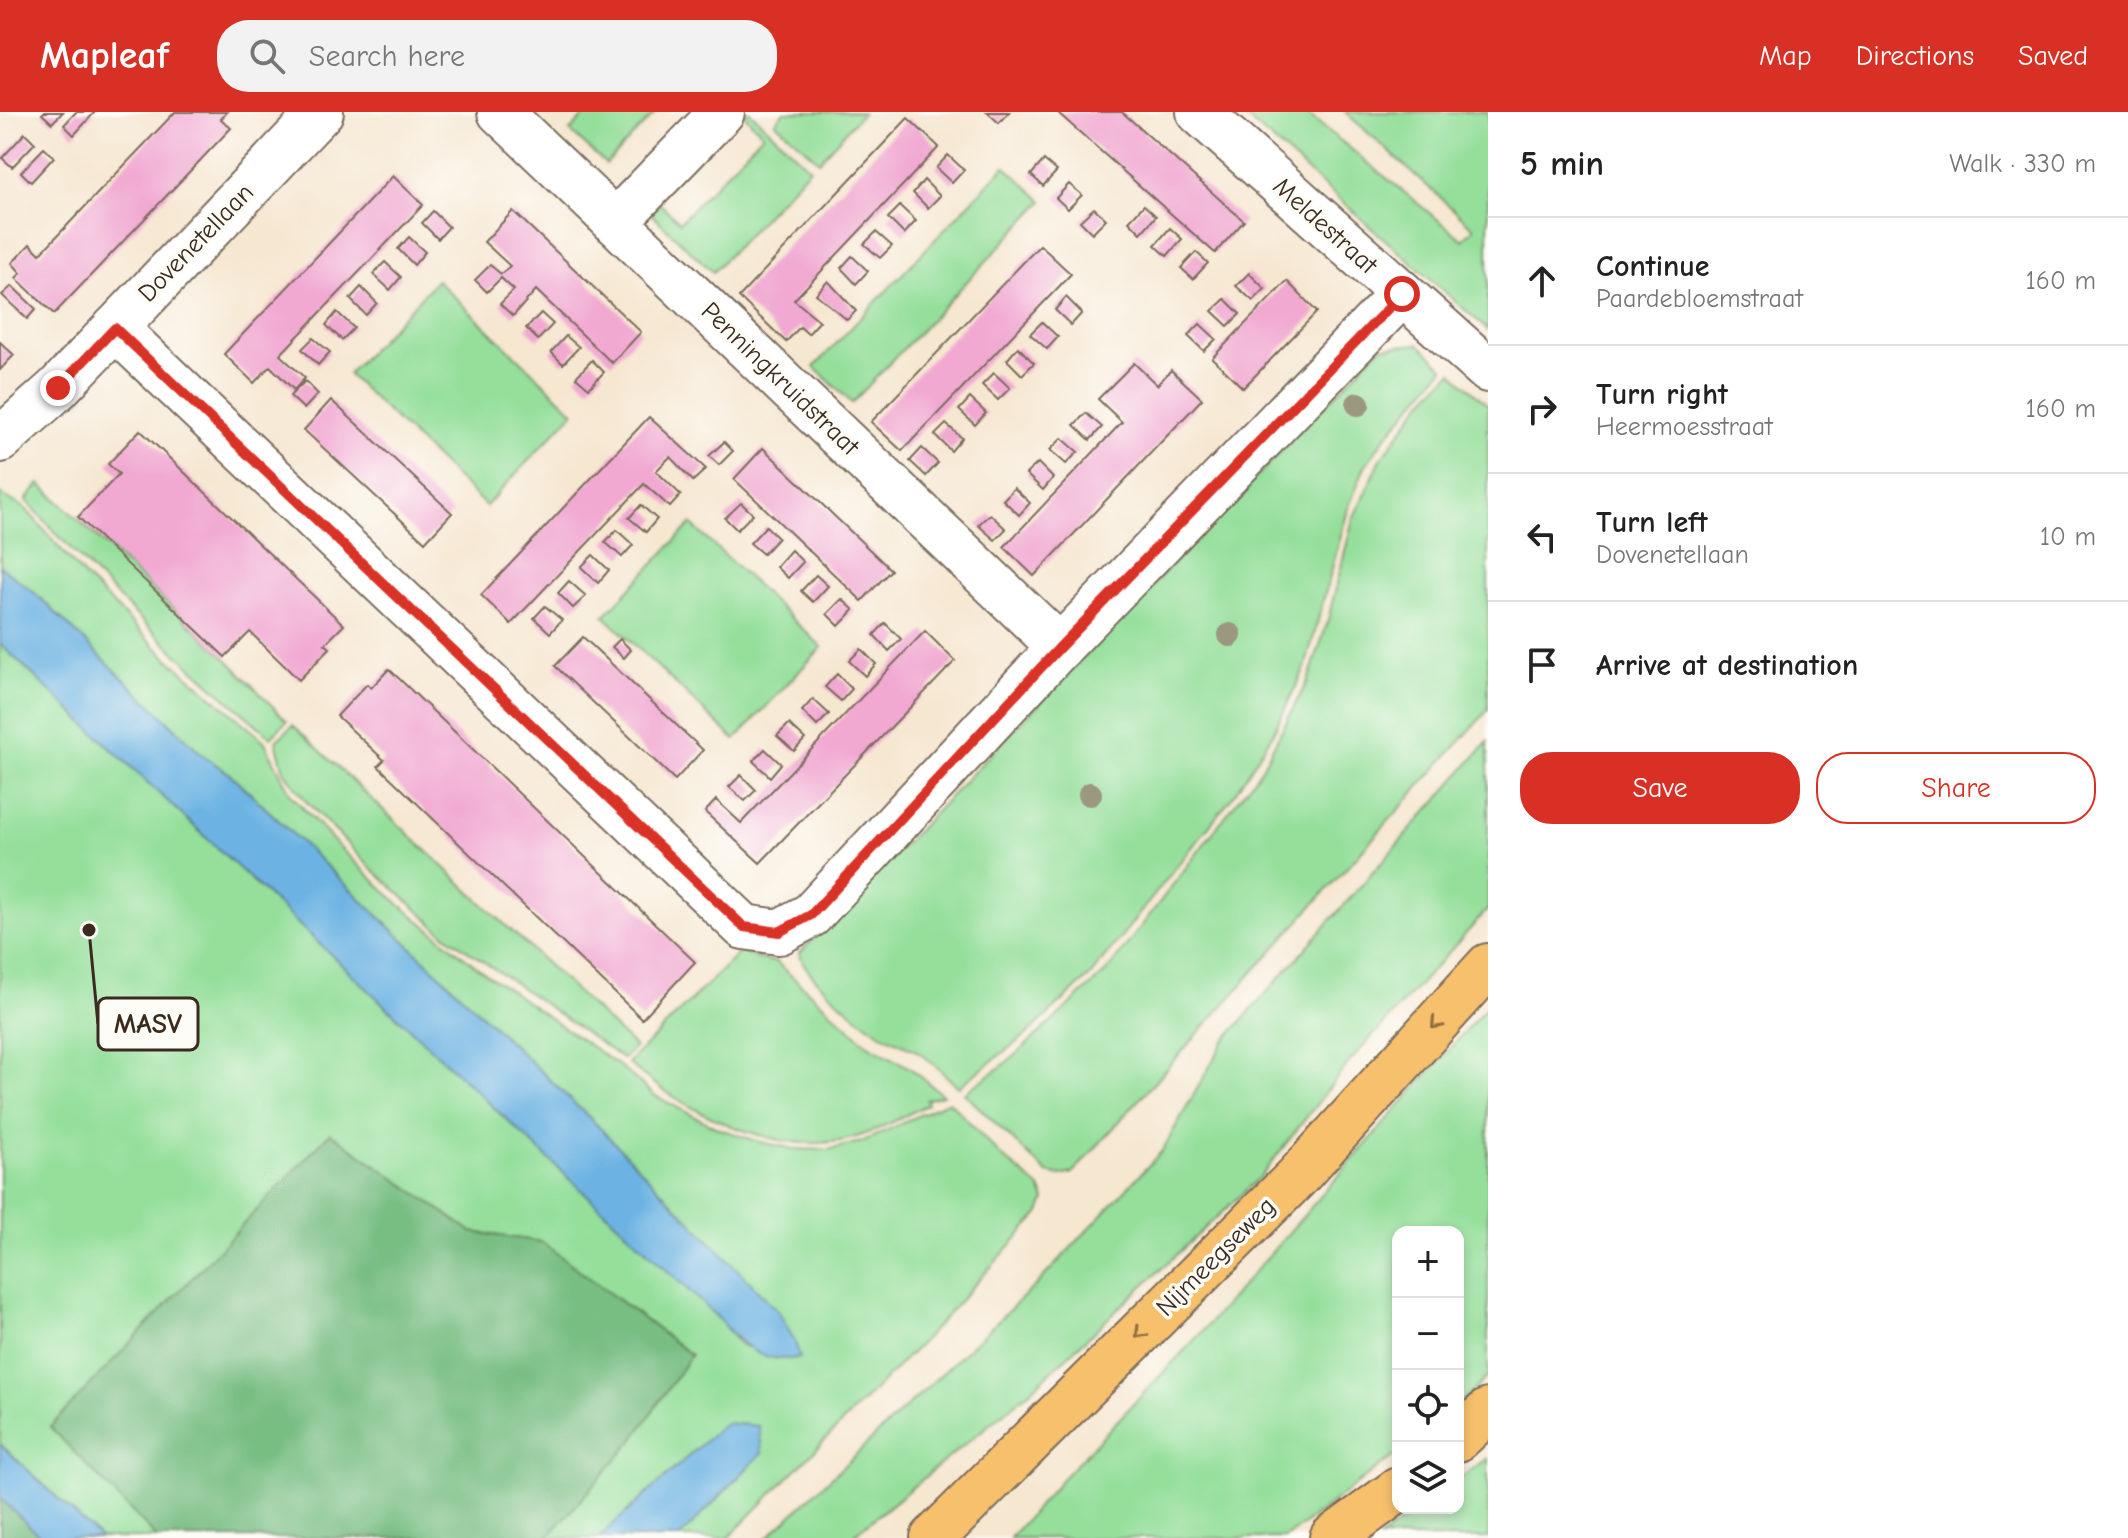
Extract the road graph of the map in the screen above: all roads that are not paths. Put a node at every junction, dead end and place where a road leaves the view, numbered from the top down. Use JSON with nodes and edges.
{"nodes":[{"id":1,"x":321,"y":112,"type":"edge"},
{"id":2,"x":500,"y":112,"type":"edge"},
{"id":3,"x":722,"y":112,"type":"edge"},
{"id":4,"x":1199,"y":112,"type":"edge"},
{"id":5,"x":615,"y":222,"type":"junction"},
{"id":6,"x":1402,"y":294,"type":"junction"},
{"id":7,"x":115,"y":328,"type":"junction"},
{"id":8,"x":1488,"y":370,"type":"edge"},
{"id":9,"x":0,"y":440,"type":"edge"},
{"id":10,"x":1060,"y":647,"type":"junction"},
{"id":11,"x":1488,"y":966,"type":"edge"},
{"id":12,"x":1488,"y":1411,"type":"edge"},
{"id":13,"x":1464,"y":1433,"type":"edge"},
{"id":14,"x":1392,"y":1494,"type":"edge"},
{"id":15,"x":933,"y":1538,"type":"edge"},
{"id":16,"x":1332,"y":1538,"type":"edge"}],
"edges":[{"from":1,"to":7,"type":"street","name":"Dovenetellaan"},
{"from":2,"to":5,"type":"street","name":"Penningkruidstraat"},
{"from":3,"to":5,"type":"street"},
{"from":4,"to":6,"type":"street","name":"Meldestraat"},
{"from":5,"to":10,"type":"street","name":"Penningkruidstraat"},
{"from":6,"to":8,"type":"street","name":"Meldestraat"},
{"from":6,"to":10,"type":"street"},
{"from":7,"to":9,"type":"street","name":"Dovenetellaan"},
{"from":7,"to":10,"type":"street"},
{"from":11,"to":15,"type":"main road","name":"Nijmeegseweg","one_way":true},
{"from":12,"to":13,"type":"main road"},
{"from":14,"to":16,"type":"main road"}]}
